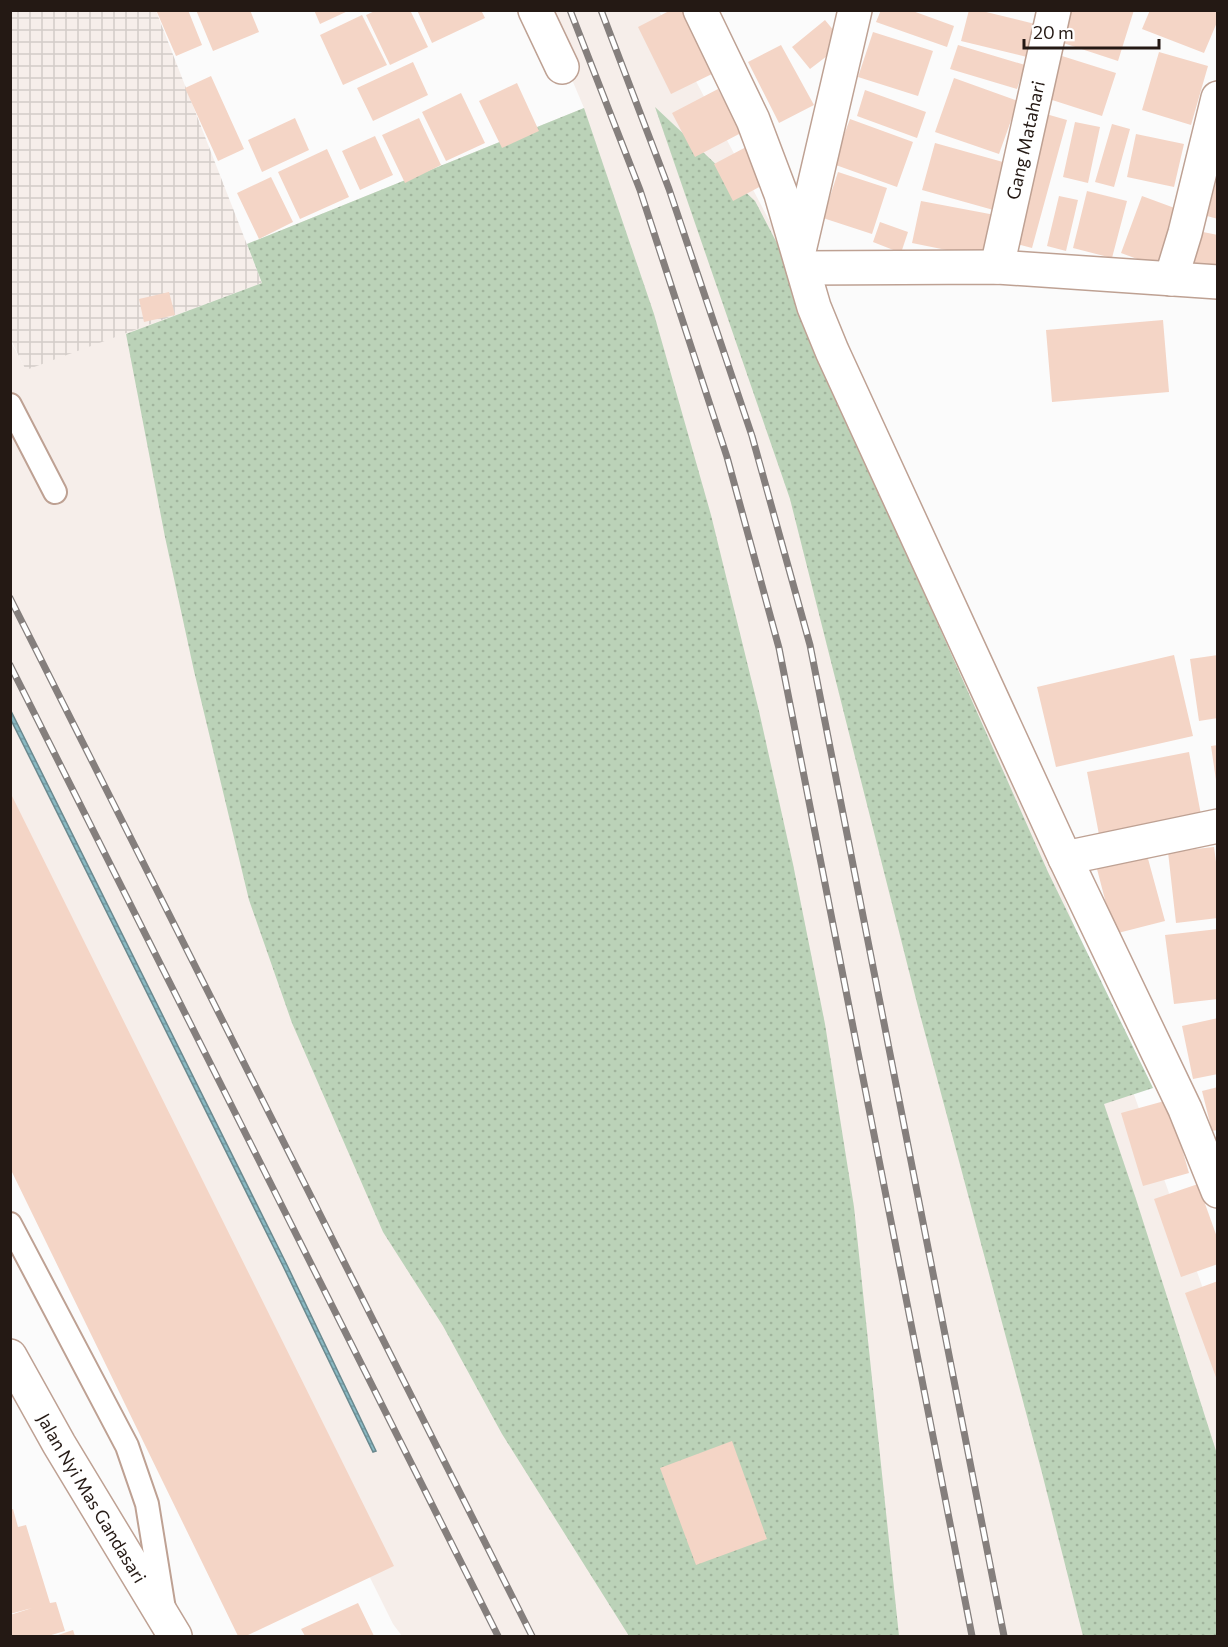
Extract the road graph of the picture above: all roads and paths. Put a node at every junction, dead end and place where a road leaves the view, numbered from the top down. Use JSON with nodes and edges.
{"nodes":[{"id":1,"x":535,"y":10,"type":"edge"},
{"id":2,"x":700,"y":10,"type":"edge"},
{"id":3,"x":855,"y":10,"type":"edge"},
{"id":4,"x":1054,"y":10,"type":"edge"},
{"id":5,"x":562,"y":67,"type":"dead end"},
{"id":6,"x":1218,"y":98,"type":"edge"},
{"id":7,"x":801,"y":260,"type":"junction"},
{"id":8,"x":997,"y":267,"type":"junction"},
{"id":9,"x":1171,"y":279,"type":"junction"},
{"id":10,"x":1218,"y":282,"type":"edge"},
{"id":11,"x":10,"y":405,"type":"edge"},
{"id":12,"x":54,"y":492,"type":"dead end"},
{"id":13,"x":1218,"y":826,"type":"edge"},
{"id":14,"x":1065,"y":858,"type":"junction"},
{"id":15,"x":1218,"y":1191,"type":"edge"},
{"id":16,"x":10,"y":1224,"type":"edge"},
{"id":17,"x":10,"y":1356,"type":"edge"},
{"id":18,"x":171,"y":1631,"type":"edge"}],
"edges":[{"from":1,"to":5,"type":"street"},
{"from":2,"to":7,"type":"street"},
{"from":3,"to":7,"type":"street"},
{"from":4,"to":8,"type":"street","name":"Gang Matahari"},
{"from":6,"to":9,"type":"street"},
{"from":7,"to":8,"type":"street"},
{"from":7,"to":14,"type":"street"},
{"from":8,"to":9,"type":"street"},
{"from":9,"to":10,"type":"street"},
{"from":11,"to":12,"type":"lane"},
{"from":13,"to":14,"type":"street"},
{"from":14,"to":15,"type":"street"},
{"from":16,"to":18,"type":"lane"},
{"from":17,"to":18,"type":"street","name":"Jalan Nyi Mas Gandasari"}]}
